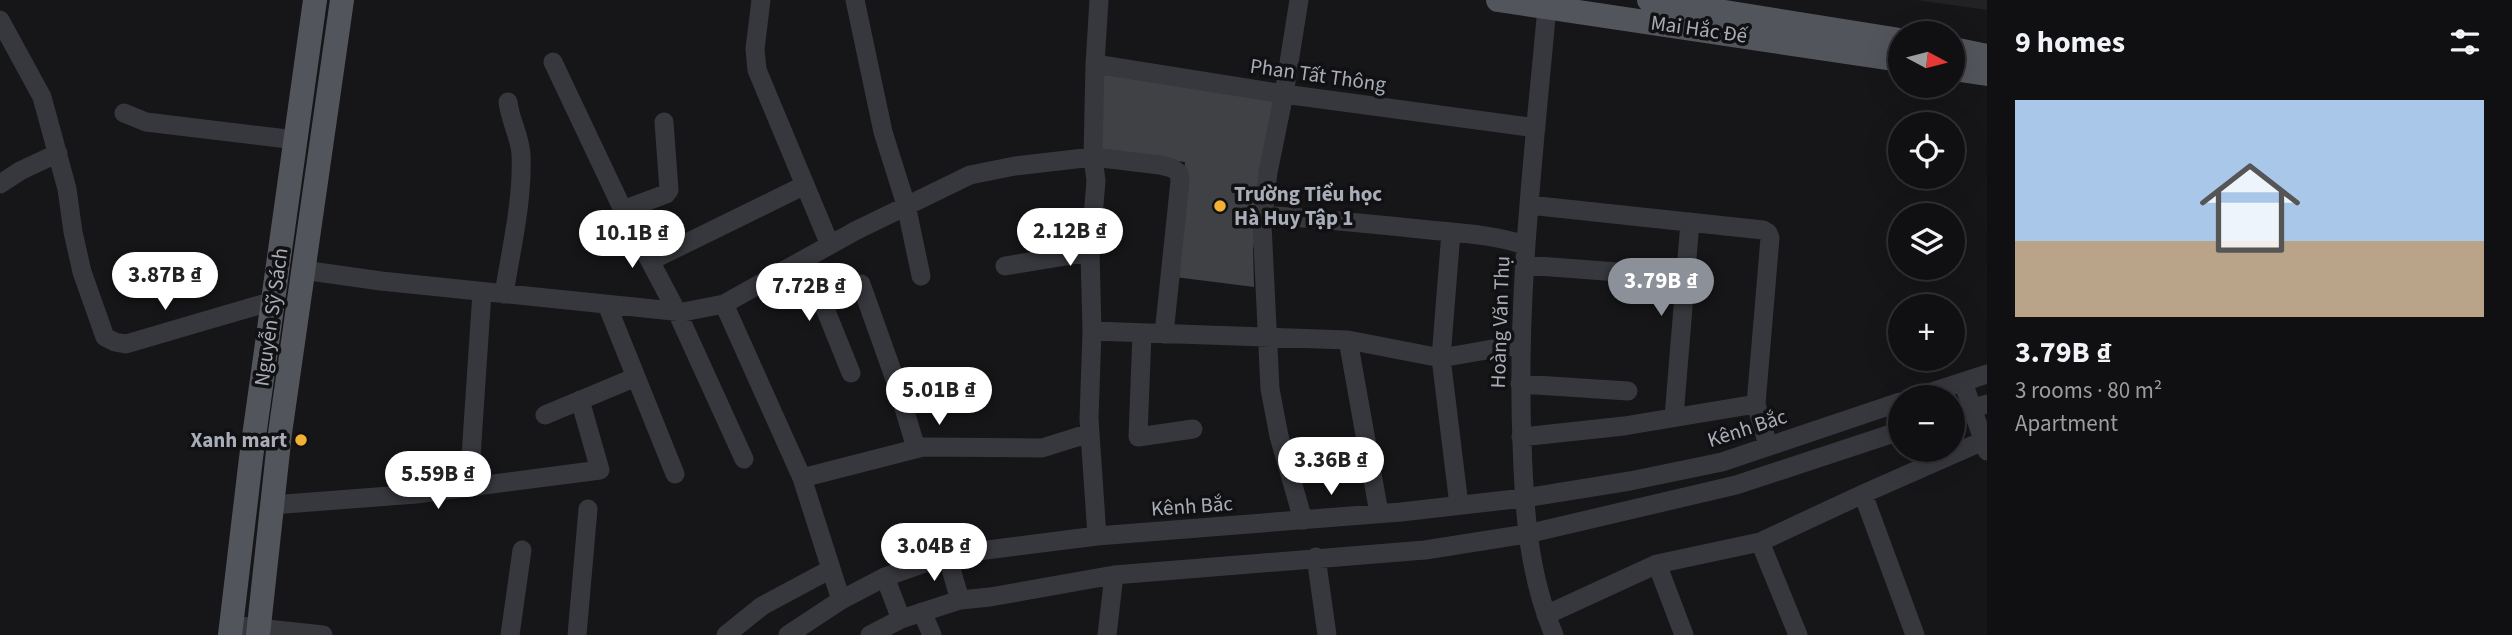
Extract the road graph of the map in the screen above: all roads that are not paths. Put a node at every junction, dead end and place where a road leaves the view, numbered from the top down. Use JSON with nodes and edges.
{"nodes":[{"id":1,"x":315,"y":0,"type":"edge"},
{"id":2,"x":342,"y":0,"type":"edge"},
{"id":3,"x":761,"y":0,"type":"edge"},
{"id":4,"x":855,"y":0,"type":"edge"},
{"id":5,"x":1099,"y":0,"type":"edge"},
{"id":6,"x":1299,"y":0,"type":"edge"},
{"id":7,"x":1498,"y":0,"type":"edge"},
{"id":8,"x":1649,"y":0,"type":"edge"},
{"id":9,"x":1547,"y":7,"type":"junction"},
{"id":10,"x":0,"y":20,"type":"edge"},
{"id":11,"x":1826,"y":37,"type":"junction"},
{"id":12,"x":1888,"y":40,"type":"edge"},
{"id":13,"x":309,"y":42,"type":"junction"},
{"id":14,"x":334,"y":47,"type":"junction"},
{"id":15,"x":1965,"y":52,"type":"edge"},
{"id":16,"x":1888,"y":56,"type":"edge"},
{"id":17,"x":1987,"y":56,"type":"edge"},
{"id":18,"x":553,"y":62,"type":"dead end"},
{"id":19,"x":1095,"y":64,"type":"junction"},
{"id":20,"x":1965,"y":71,"type":"edge"},
{"id":21,"x":1987,"y":74,"type":"edge"},
{"id":22,"x":1284,"y":94,"type":"junction"},
{"id":23,"x":508,"y":102,"type":"dead end"},
{"id":24,"x":124,"y":113,"type":"dead end"},
{"id":25,"x":664,"y":122,"type":"dead end"},
{"id":26,"x":1536,"y":128,"type":"junction"},
{"id":27,"x":296,"y":140,"type":"junction"},
{"id":28,"x":58,"y":153,"type":"junction"},
{"id":29,"x":1093,"y":157,"type":"junction"},
{"id":30,"x":0,"y":184,"type":"edge"},
{"id":31,"x":805,"y":185,"type":"junction"},
{"id":32,"x":287,"y":198,"type":"junction"},
{"id":33,"x":313,"y":199,"type":"junction"},
{"id":34,"x":906,"y":205,"type":"junction"},
{"id":35,"x":1529,"y":205,"type":"junction"},
{"id":36,"x":623,"y":210,"type":"junction"},
{"id":37,"x":1263,"y":215,"type":"junction"},
{"id":38,"x":1690,"y":222,"type":"junction"},
{"id":39,"x":1451,"y":232,"type":"junction"},
{"id":40,"x":1525,"y":244,"type":"junction"},
{"id":41,"x":830,"y":245,"type":"junction"},
{"id":42,"x":1090,"y":252,"type":"junction"},
{"id":43,"x":805,"y":259,"type":"junction"},
{"id":44,"x":650,"y":261,"type":"junction"},
{"id":45,"x":1524,"y":265,"type":"junction"},
{"id":46,"x":1005,"y":266,"type":"dead end"},
{"id":47,"x":303,"y":270,"type":"junction"},
{"id":48,"x":921,"y":276,"type":"dead end"},
{"id":49,"x":1685,"y":277,"type":"junction"},
{"id":50,"x":861,"y":284,"type":"dead end"},
{"id":51,"x":482,"y":292,"type":"junction"},
{"id":52,"x":504,"y":295,"type":"junction"},
{"id":53,"x":273,"y":301,"type":"junction"},
{"id":54,"x":724,"y":304,"type":"junction"},
{"id":55,"x":607,"y":305,"type":"junction"},
{"id":56,"x":677,"y":312,"type":"junction"},
{"id":57,"x":1092,"y":331,"type":"junction"},
{"id":58,"x":1142,"y":333,"type":"junction"},
{"id":59,"x":1164,"y":334,"type":"junction"},
{"id":60,"x":1267,"y":337,"type":"junction"},
{"id":61,"x":1348,"y":341,"type":"junction"},
{"id":62,"x":1521,"y":344,"type":"junction"},
{"id":63,"x":1441,"y":358,"type":"junction"},
{"id":64,"x":851,"y":373,"type":"dead end"},
{"id":65,"x":1987,"y":374,"type":"edge"},
{"id":66,"x":636,"y":377,"type":"junction"},
{"id":67,"x":1963,"y":382,"type":"junction"},
{"id":68,"x":1520,"y":384,"type":"junction"},
{"id":69,"x":1954,"y":385,"type":"edge"},
{"id":70,"x":1628,"y":391,"type":"dead end"},
{"id":71,"x":580,"y":400,"type":"junction"},
{"id":72,"x":1756,"y":404,"type":"junction"},
{"id":73,"x":1888,"y":406,"type":"edge"},
{"id":74,"x":1970,"y":409,"type":"edge"},
{"id":75,"x":545,"y":415,"type":"dead end"},
{"id":76,"x":1674,"y":417,"type":"junction"},
{"id":77,"x":1194,"y":429,"type":"dead end"},
{"id":78,"x":255,"y":430,"type":"junction"},
{"id":79,"x":280,"y":433,"type":"junction"},
{"id":80,"x":1090,"y":433,"type":"junction"},
{"id":81,"x":1888,"y":435,"type":"edge"},
{"id":82,"x":1521,"y":437,"type":"junction"},
{"id":83,"x":1768,"y":445,"type":"junction"},
{"id":84,"x":1985,"y":446,"type":"edge"},
{"id":85,"x":916,"y":448,"type":"junction"},
{"id":86,"x":744,"y":459,"type":"dead end"},
{"id":87,"x":675,"y":474,"type":"dead end"},
{"id":88,"x":802,"y":478,"type":"junction"},
{"id":89,"x":469,"y":486,"type":"junction"},
{"id":90,"x":1863,"y":494,"type":"junction"},
{"id":91,"x":1524,"y":498,"type":"junction"},
{"id":92,"x":272,"y":505,"type":"junction"},
{"id":93,"x":1459,"y":505,"type":"junction"},
{"id":94,"x":588,"y":509,"type":"dead end"},
{"id":95,"x":1378,"y":513,"type":"junction"},
{"id":96,"x":1303,"y":520,"type":"junction"},
{"id":97,"x":1527,"y":534,"type":"junction"},
{"id":98,"x":1097,"y":536,"type":"junction"},
{"id":99,"x":1760,"y":542,"type":"junction"},
{"id":100,"x":522,"y":550,"type":"dead end"},
{"id":101,"x":947,"y":555,"type":"junction"},
{"id":102,"x":1316,"y":557,"type":"junction"},
{"id":103,"x":1657,"y":564,"type":"junction"},
{"id":104,"x":831,"y":569,"type":"junction"},
{"id":105,"x":1114,"y":575,"type":"junction"},
{"id":106,"x":885,"y":577,"type":"junction"},
{"id":107,"x":841,"y":600,"type":"junction"},
{"id":108,"x":960,"y":600,"type":"junction"},
{"id":109,"x":922,"y":612,"type":"junction"},
{"id":110,"x":1546,"y":615,"type":"junction"},
{"id":111,"x":901,"y":619,"type":"junction"},
{"id":112,"x":230,"y":630,"type":"edge"},
{"id":113,"x":258,"y":632,"type":"edge"},
{"id":114,"x":323,"y":635,"type":"edge"},
{"id":115,"x":510,"y":635,"type":"edge"},
{"id":116,"x":577,"y":635,"type":"edge"},
{"id":117,"x":726,"y":635,"type":"edge"},
{"id":118,"x":788,"y":635,"type":"edge"},
{"id":119,"x":870,"y":635,"type":"edge"},
{"id":120,"x":932,"y":635,"type":"edge"},
{"id":121,"x":1107,"y":635,"type":"edge"},
{"id":122,"x":1327,"y":635,"type":"edge"},
{"id":123,"x":1554,"y":635,"type":"edge"},
{"id":124,"x":1684,"y":635,"type":"edge"},
{"id":125,"x":1798,"y":635,"type":"edge"},
{"id":126,"x":1915,"y":635,"type":"edge"}],
"edges":[{"from":1,"to":13,"type":"main road","name":"Nguyễn Sỹ Sách"},
{"from":2,"to":14,"type":"main road","name":"Nguyễn Sỹ Sách"},
{"from":3,"to":31,"type":"street"},
{"from":4,"to":34,"type":"street"},
{"from":5,"to":19,"type":"street"},
{"from":6,"to":22,"type":"street"},
{"from":7,"to":9,"type":"main road","name":"Mai Hắc Đế"},
{"from":8,"to":11,"type":"main road","name":"Mai Hắc Đế"},
{"from":9,"to":11,"type":"main road","name":"Mai Hắc Đế"},
{"from":9,"to":26,"type":"street","name":"Hoàng Văn Thụ"},
{"from":10,"to":28,"type":"street"},
{"from":11,"to":12,"type":"main road","name":"Mai Hắc Đế"},
{"from":11,"to":16,"type":"main road","name":"Mai Hắc Đế"},
{"from":13,"to":14,"type":"main road"},
{"from":13,"to":27,"type":"main road","name":"Nguyễn Sỹ Sách"},
{"from":14,"to":33,"type":"main road","name":"Nguyễn Sỹ Sách"},
{"from":15,"to":17,"type":"main road"},
{"from":18,"to":36,"type":"street"},
{"from":19,"to":22,"type":"street","name":"Phan Tất Thông"},
{"from":19,"to":29,"type":"street"},
{"from":20,"to":21,"type":"main road"},
{"from":22,"to":26,"type":"street","name":"Phan Tất Thông"},
{"from":22,"to":37,"type":"street"},
{"from":23,"to":52,"type":"street"},
{"from":24,"to":27,"type":"street"},
{"from":25,"to":36,"type":"street"},
{"from":26,"to":35,"type":"street","name":"Hoàng Văn Thụ"},
{"from":27,"to":32,"type":"main road","name":"Nguyễn Sỹ Sách"},
{"from":28,"to":30,"type":"street"},
{"from":28,"to":53,"type":"street"},
{"from":29,"to":34,"type":"street"},
{"from":29,"to":42,"type":"street"},
{"from":29,"to":59,"type":"street"},
{"from":31,"to":41,"type":"street"},
{"from":31,"to":44,"type":"street"},
{"from":32,"to":33,"type":"main road"},
{"from":32,"to":53,"type":"main road","name":"Nguyễn Sỹ Sách"},
{"from":33,"to":47,"type":"main road","name":"Nguyễn Sỹ Sách"},
{"from":34,"to":41,"type":"street"},
{"from":34,"to":48,"type":"street"},
{"from":35,"to":38,"type":"street"},
{"from":35,"to":40,"type":"street","name":"Hoàng Văn Thụ"},
{"from":36,"to":44,"type":"street"},
{"from":37,"to":39,"type":"street"},
{"from":37,"to":60,"type":"street"},
{"from":38,"to":49,"type":"street"},
{"from":38,"to":72,"type":"street"},
{"from":39,"to":40,"type":"street"},
{"from":39,"to":63,"type":"street"},
{"from":40,"to":45,"type":"street","name":"Hoàng Văn Thụ"},
{"from":41,"to":43,"type":"street"},
{"from":42,"to":46,"type":"street"},
{"from":42,"to":57,"type":"street"},
{"from":43,"to":54,"type":"street"},
{"from":43,"to":64,"type":"street"},
{"from":44,"to":56,"type":"street"},
{"from":45,"to":49,"type":"street"},
{"from":45,"to":62,"type":"street","name":"Hoàng Văn Thụ"},
{"from":47,"to":51,"type":"street"},
{"from":47,"to":79,"type":"main road","name":"Nguyễn Sỹ Sách"},
{"from":49,"to":76,"type":"street"},
{"from":50,"to":85,"type":"street"},
{"from":51,"to":52,"type":"street"},
{"from":51,"to":89,"type":"street"},
{"from":52,"to":55,"type":"street"},
{"from":53,"to":78,"type":"main road","name":"Nguyễn Sỹ Sách"},
{"from":54,"to":56,"type":"street"},
{"from":54,"to":88,"type":"street"},
{"from":55,"to":56,"type":"street"},
{"from":55,"to":66,"type":"street"},
{"from":56,"to":86,"type":"street"},
{"from":57,"to":58,"type":"street"},
{"from":57,"to":80,"type":"street"},
{"from":58,"to":59,"type":"street"},
{"from":58,"to":77,"type":"street"},
{"from":59,"to":60,"type":"street"},
{"from":60,"to":61,"type":"street"},
{"from":60,"to":96,"type":"street"},
{"from":61,"to":63,"type":"street"},
{"from":61,"to":95,"type":"street"},
{"from":62,"to":63,"type":"street"},
{"from":62,"to":68,"type":"street","name":"Hoàng Văn Thụ"},
{"from":63,"to":93,"type":"street"},
{"from":65,"to":67,"type":"street"},
{"from":66,"to":71,"type":"street"},
{"from":66,"to":87,"type":"street"},
{"from":67,"to":69,"type":"street"},
{"from":67,"to":74,"type":"street"},
{"from":68,"to":70,"type":"street"},
{"from":68,"to":82,"type":"street","name":"Hoàng Văn Thụ"},
{"from":71,"to":75,"type":"street"},
{"from":71,"to":89,"type":"street"},
{"from":72,"to":76,"type":"street"},
{"from":72,"to":83,"type":"street"},
{"from":73,"to":83,"type":"street","name":"Kênh Bắc"},
{"from":74,"to":84,"type":"street"},
{"from":76,"to":82,"type":"street"},
{"from":78,"to":79,"type":"main road"},
{"from":78,"to":112,"type":"main road","name":"Nguyễn Sỹ Sách"},
{"from":79,"to":92,"type":"main road","name":"Nguyễn Sỹ Sách"},
{"from":80,"to":85,"type":"street"},
{"from":80,"to":98,"type":"street"},
{"from":81,"to":97,"type":"street"},
{"from":82,"to":91,"type":"street","name":"Hoàng Văn Thụ"},
{"from":83,"to":91,"type":"street","name":"Kênh Bắc"},
{"from":84,"to":90,"type":"street"},
{"from":85,"to":88,"type":"street"},
{"from":88,"to":104,"type":"street"},
{"from":89,"to":92,"type":"street"},
{"from":90,"to":99,"type":"street"},
{"from":90,"to":126,"type":"street"},
{"from":91,"to":93,"type":"street","name":"Kênh Bắc"},
{"from":91,"to":97,"type":"street","name":"Hoàng Văn Thụ"},
{"from":92,"to":113,"type":"main road","name":"Nguyễn Sỹ Sách"},
{"from":93,"to":95,"type":"street","name":"Kênh Bắc"},
{"from":94,"to":116,"type":"street"},
{"from":95,"to":96,"type":"street","name":"Kênh Bắc"},
{"from":96,"to":98,"type":"street","name":"Kênh Bắc"},
{"from":97,"to":102,"type":"street"},
{"from":97,"to":110,"type":"street","name":"Hoàng Văn Thụ"},
{"from":98,"to":101,"type":"street","name":"Kênh Bắc"},
{"from":99,"to":103,"type":"street"},
{"from":99,"to":125,"type":"street"},
{"from":100,"to":115,"type":"street"},
{"from":101,"to":106,"type":"street","name":"Kênh Bắc"},
{"from":101,"to":108,"type":"street"},
{"from":102,"to":105,"type":"street"},
{"from":102,"to":122,"type":"street"},
{"from":103,"to":110,"type":"street"},
{"from":103,"to":124,"type":"street"},
{"from":104,"to":107,"type":"street"},
{"from":104,"to":117,"type":"street"},
{"from":105,"to":108,"type":"street"},
{"from":105,"to":121,"type":"street"},
{"from":106,"to":107,"type":"street","name":"Kênh Bắc"},
{"from":106,"to":111,"type":"street"},
{"from":107,"to":118,"type":"street","name":"Kênh Bắc"},
{"from":108,"to":109,"type":"street"},
{"from":109,"to":111,"type":"street"},
{"from":109,"to":120,"type":"street"},
{"from":110,"to":123,"type":"street","name":"Hoàng Văn Thụ"},
{"from":111,"to":119,"type":"street"},
{"from":112,"to":113,"type":"street"},
{"from":113,"to":114,"type":"street"}]}
